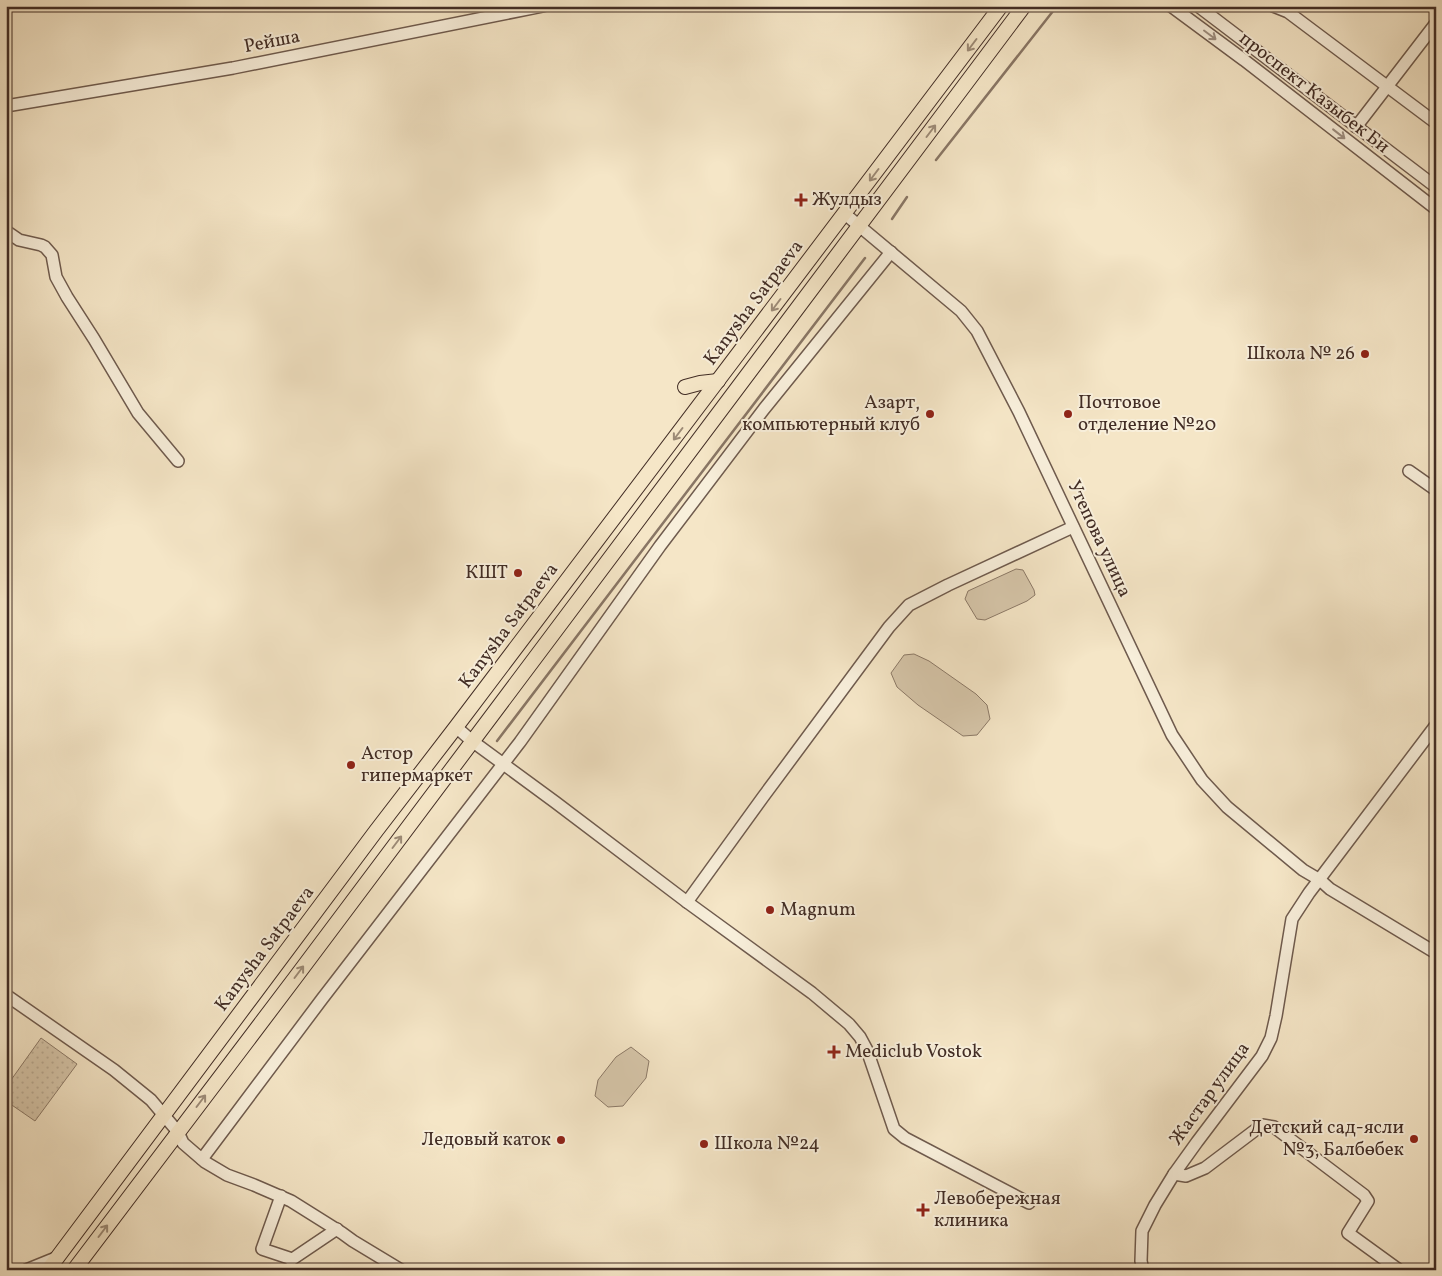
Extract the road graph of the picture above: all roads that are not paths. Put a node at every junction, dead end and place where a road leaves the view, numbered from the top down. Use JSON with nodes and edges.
{"nodes":[{"id":1,"x":543,"y":6,"type":"edge"},
{"id":2,"x":1001,"y":6,"type":"edge"},
{"id":3,"x":1024,"y":6,"type":"edge"},
{"id":4,"x":1171,"y":6,"type":"edge"},
{"id":5,"x":1198,"y":6,"type":"edge"},
{"id":6,"x":1273,"y":6,"type":"edge"},
{"id":7,"x":1436,"y":23,"type":"edge"},
{"id":8,"x":1388,"y":86,"type":"junction"},
{"id":9,"x":6,"y":106,"type":"edge"},
{"id":10,"x":1436,"y":123,"type":"edge"},
{"id":11,"x":1356,"y":127,"type":"junction"},
{"id":12,"x":1436,"y":186,"type":"edge"},
{"id":13,"x":1436,"y":209,"type":"edge"},
{"id":14,"x":845,"y":214,"type":"junction"},
{"id":15,"x":860,"y":227,"type":"junction"},
{"id":16,"x":6,"y":230,"type":"edge"},
{"id":17,"x":891,"y":252,"type":"junction"},
{"id":18,"x":718,"y":381,"type":"junction"},
{"id":19,"x":685,"y":387,"type":"dead end"},
{"id":20,"x":178,"y":461,"type":"dead end"},
{"id":21,"x":1409,"y":471,"type":"dead end"},
{"id":22,"x":1436,"y":490,"type":"edge"},
{"id":23,"x":1073,"y":528,"type":"junction"},
{"id":24,"x":1436,"y":725,"type":"edge"},
{"id":25,"x":456,"y":727,"type":"junction"},
{"id":26,"x":472,"y":742,"type":"junction"},
{"id":27,"x":503,"y":764,"type":"junction"},
{"id":28,"x":1320,"y":880,"type":"junction"},
{"id":29,"x":687,"y":902,"type":"junction"},
{"id":30,"x":1436,"y":953,"type":"edge"},
{"id":31,"x":6,"y":995,"type":"edge"},
{"id":32,"x":164,"y":1115,"type":"junction"},
{"id":33,"x":178,"y":1132,"type":"junction"},
{"id":34,"x":202,"y":1159,"type":"junction"},
{"id":35,"x":1174,"y":1174,"type":"junction"},
{"id":36,"x":281,"y":1196,"type":"junction"},
{"id":37,"x":1029,"y":1203,"type":"dead end"},
{"id":38,"x":337,"y":1229,"type":"junction"},
{"id":39,"x":58,"y":1257,"type":"junction"},
{"id":40,"x":26,"y":1270,"type":"edge"},
{"id":41,"x":48,"y":1270,"type":"edge"},
{"id":42,"x":74,"y":1270,"type":"edge"},
{"id":43,"x":401,"y":1270,"type":"edge"},
{"id":44,"x":1142,"y":1270,"type":"edge"},
{"id":45,"x":1399,"y":1270,"type":"edge"}],
"edges":[{"from":1,"to":9,"type":"street","name":"Рейша"},
{"from":2,"to":14,"type":"main road","name":"Kanysha Satpaeva","one_way":true},
{"from":15,"to":3,"type":"main road","name":"Kanysha Satpaeva","one_way":true},
{"from":4,"to":13,"type":"street","name":"проспект Казыбек Би","one_way":true},
{"from":5,"to":11,"type":"street","name":"проспект Казыбек Би"},
{"from":6,"to":8,"type":"street"},
{"from":7,"to":8,"type":"street"},
{"from":8,"to":10,"type":"street"},
{"from":8,"to":11,"type":"street"},
{"from":11,"to":12,"type":"street","name":"проспект Казыбек Би"},
{"from":14,"to":15,"type":"street","name":"Утепова улица"},
{"from":14,"to":18,"type":"main road","name":"Kanysha Satpaeva","one_way":true},
{"from":15,"to":17,"type":"street","name":"Утепова улица"},
{"from":15,"to":26,"type":"main road","name":"Kanysha Satpaeva"},
{"from":16,"to":20,"type":"street"},
{"from":17,"to":23,"type":"street","name":"Утепова улица"},
{"from":17,"to":27,"type":"street"},
{"from":18,"to":19,"type":"main road"},
{"from":18,"to":25,"type":"main road","name":"Kanysha Satpaeva","one_way":true},
{"from":21,"to":22,"type":"street"},
{"from":23,"to":28,"type":"street","name":"Утепова улица"},
{"from":23,"to":29,"type":"street"},
{"from":24,"to":28,"type":"street"},
{"from":25,"to":26,"type":"street"},
{"from":25,"to":32,"type":"main road","name":"Kanysha Satpaeva"},
{"from":26,"to":27,"type":"street"},
{"from":33,"to":26,"type":"main road","name":"Kanysha Satpaeva","one_way":true},
{"from":27,"to":29,"type":"street"},
{"from":27,"to":34,"type":"street"},
{"from":28,"to":30,"type":"street","name":"Утепова улица"},
{"from":28,"to":35,"type":"street","name":"Жастар улица"},
{"from":29,"to":37,"type":"street"},
{"from":31,"to":32,"type":"street"},
{"from":32,"to":33,"type":"street"},
{"from":32,"to":39,"type":"main road","name":"Kanysha Satpaeva"},
{"from":33,"to":34,"type":"street"},
{"from":42,"to":33,"type":"main road","name":"Kanysha Satpaeva","one_way":true},
{"from":34,"to":36,"type":"street"},
{"from":35,"to":44,"type":"street","name":"Жастар улица"},
{"from":35,"to":45,"type":"street"},
{"from":36,"to":38,"type":"street"},
{"from":36,"to":38,"type":"street"},
{"from":38,"to":43,"type":"street"},
{"from":39,"to":40,"type":"street"},
{"from":39,"to":41,"type":"main road","name":"Kanysha Satpaeva"}]}
